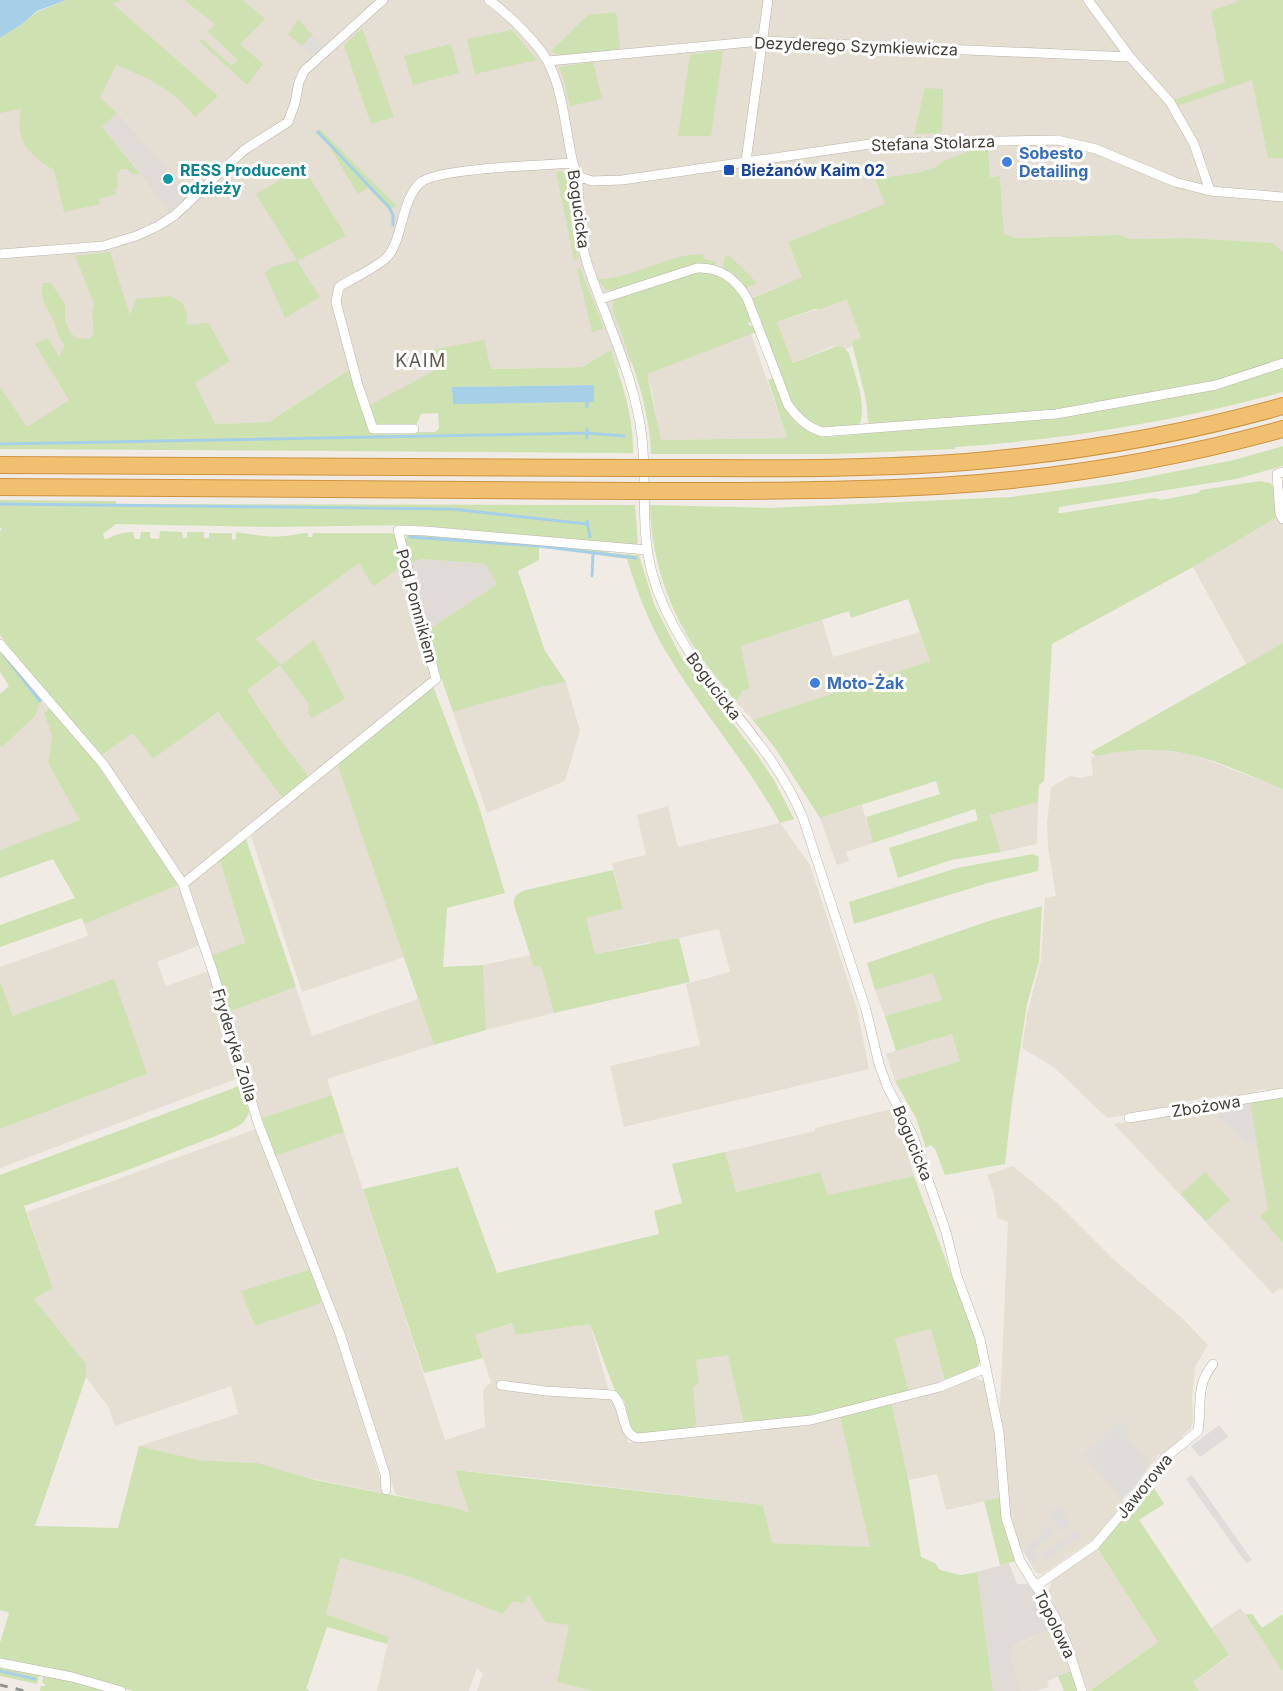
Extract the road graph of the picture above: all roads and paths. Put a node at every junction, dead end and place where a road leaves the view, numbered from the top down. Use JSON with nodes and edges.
{"nodes":[{"id":1,"x":383,"y":0,"type":"edge"},
{"id":2,"x":489,"y":0,"type":"edge"},
{"id":3,"x":768,"y":0,"type":"edge"},
{"id":4,"x":1088,"y":0,"type":"edge"},
{"id":5,"x":761,"y":41,"type":"junction"},
{"id":6,"x":1130,"y":57,"type":"junction"},
{"id":7,"x":548,"y":61,"type":"junction"},
{"id":8,"x":746,"y":161,"type":"junction"},
{"id":9,"x":573,"y":163,"type":"junction"},
{"id":10,"x":578,"y":176,"type":"junction"},
{"id":11,"x":1209,"y":191,"type":"junction"},
{"id":12,"x":1283,"y":197,"type":"edge"},
{"id":13,"x":0,"y":254,"type":"edge"},
{"id":14,"x":601,"y":299,"type":"junction"},
{"id":15,"x":1283,"y":363,"type":"edge"},
{"id":16,"x":1283,"y":406,"type":"edge"},
{"id":17,"x":414,"y":429,"type":"dead end"},
{"id":18,"x":1283,"y":429,"type":"edge"},
{"id":19,"x":0,"y":465,"type":"edge"},
{"id":20,"x":1283,"y":472,"type":"edge"},
{"id":21,"x":0,"y":487,"type":"edge"},
{"id":22,"x":1283,"y":519,"type":"edge"},
{"id":23,"x":647,"y":550,"type":"junction"},
{"id":24,"x":0,"y":644,"type":"edge"},
{"id":25,"x":183,"y":884,"type":"junction"},
{"id":26,"x":1283,"y":1093,"type":"edge"},
{"id":27,"x":1129,"y":1118,"type":"dead end"},
{"id":28,"x":1213,"y":1364,"type":"dead end"},
{"id":29,"x":986,"y":1368,"type":"junction"},
{"id":30,"x":501,"y":1385,"type":"dead end"},
{"id":31,"x":386,"y":1491,"type":"dead end"},
{"id":32,"x":1020,"y":1561,"type":"joint"},
{"id":33,"x":1036,"y":1586,"type":"junction"},
{"id":34,"x":0,"y":1663,"type":"edge"},
{"id":35,"x":121,"y":1691,"type":"edge"},
{"id":36,"x":1082,"y":1691,"type":"edge"}],
"edges":[{"from":1,"to":13,"type":"street"},
{"from":2,"to":7,"type":"street","name":"Bogucicka"},
{"from":3,"to":5,"type":"street"},
{"from":4,"to":6,"type":"street"},
{"from":5,"to":6,"type":"street","name":"Dezyderego Szymkiewicza"},
{"from":5,"to":7,"type":"street","name":"Dezyderego Szymkiewicza"},
{"from":5,"to":8,"type":"street"},
{"from":6,"to":11,"type":"street"},
{"from":7,"to":9,"type":"street","name":"Bogucicka"},
{"from":8,"to":10,"type":"street","name":"Stefana Stolarza"},
{"from":8,"to":11,"type":"street","name":"Stefana Stolarza"},
{"from":9,"to":10,"type":"street","name":"Bogucicka"},
{"from":9,"to":17,"type":"street"},
{"from":10,"to":14,"type":"street","name":"Bogucicka"},
{"from":11,"to":12,"type":"street","name":"Stefana Stolarza"},
{"from":14,"to":15,"type":"street"},
{"from":14,"to":23,"type":"street","name":"Bogucicka"},
{"from":16,"to":19,"type":"highway","bridge":true},
{"from":18,"to":21,"type":"highway","bridge":true},
{"from":20,"to":22,"type":"street"},
{"from":23,"to":25,"type":"street","name":"Pod Pomnikiem"},
{"from":23,"to":29,"type":"street","name":"Bogucicka"},
{"from":24,"to":25,"type":"street","name":"Fryderyka Zolla"},
{"from":25,"to":31,"type":"street","name":"Fryderyka Zolla"},
{"from":26,"to":27,"type":"street","name":"Zbożowa"},
{"from":28,"to":33,"type":"street","name":"Jaworowa"},
{"from":29,"to":30,"type":"street"},
{"from":29,"to":32,"type":"street","name":"Bogucicka"},
{"from":32,"to":33,"type":"street","name":"Topolowa"},
{"from":33,"to":36,"type":"street","name":"Topolowa"},
{"from":34,"to":35,"type":"street"}]}
